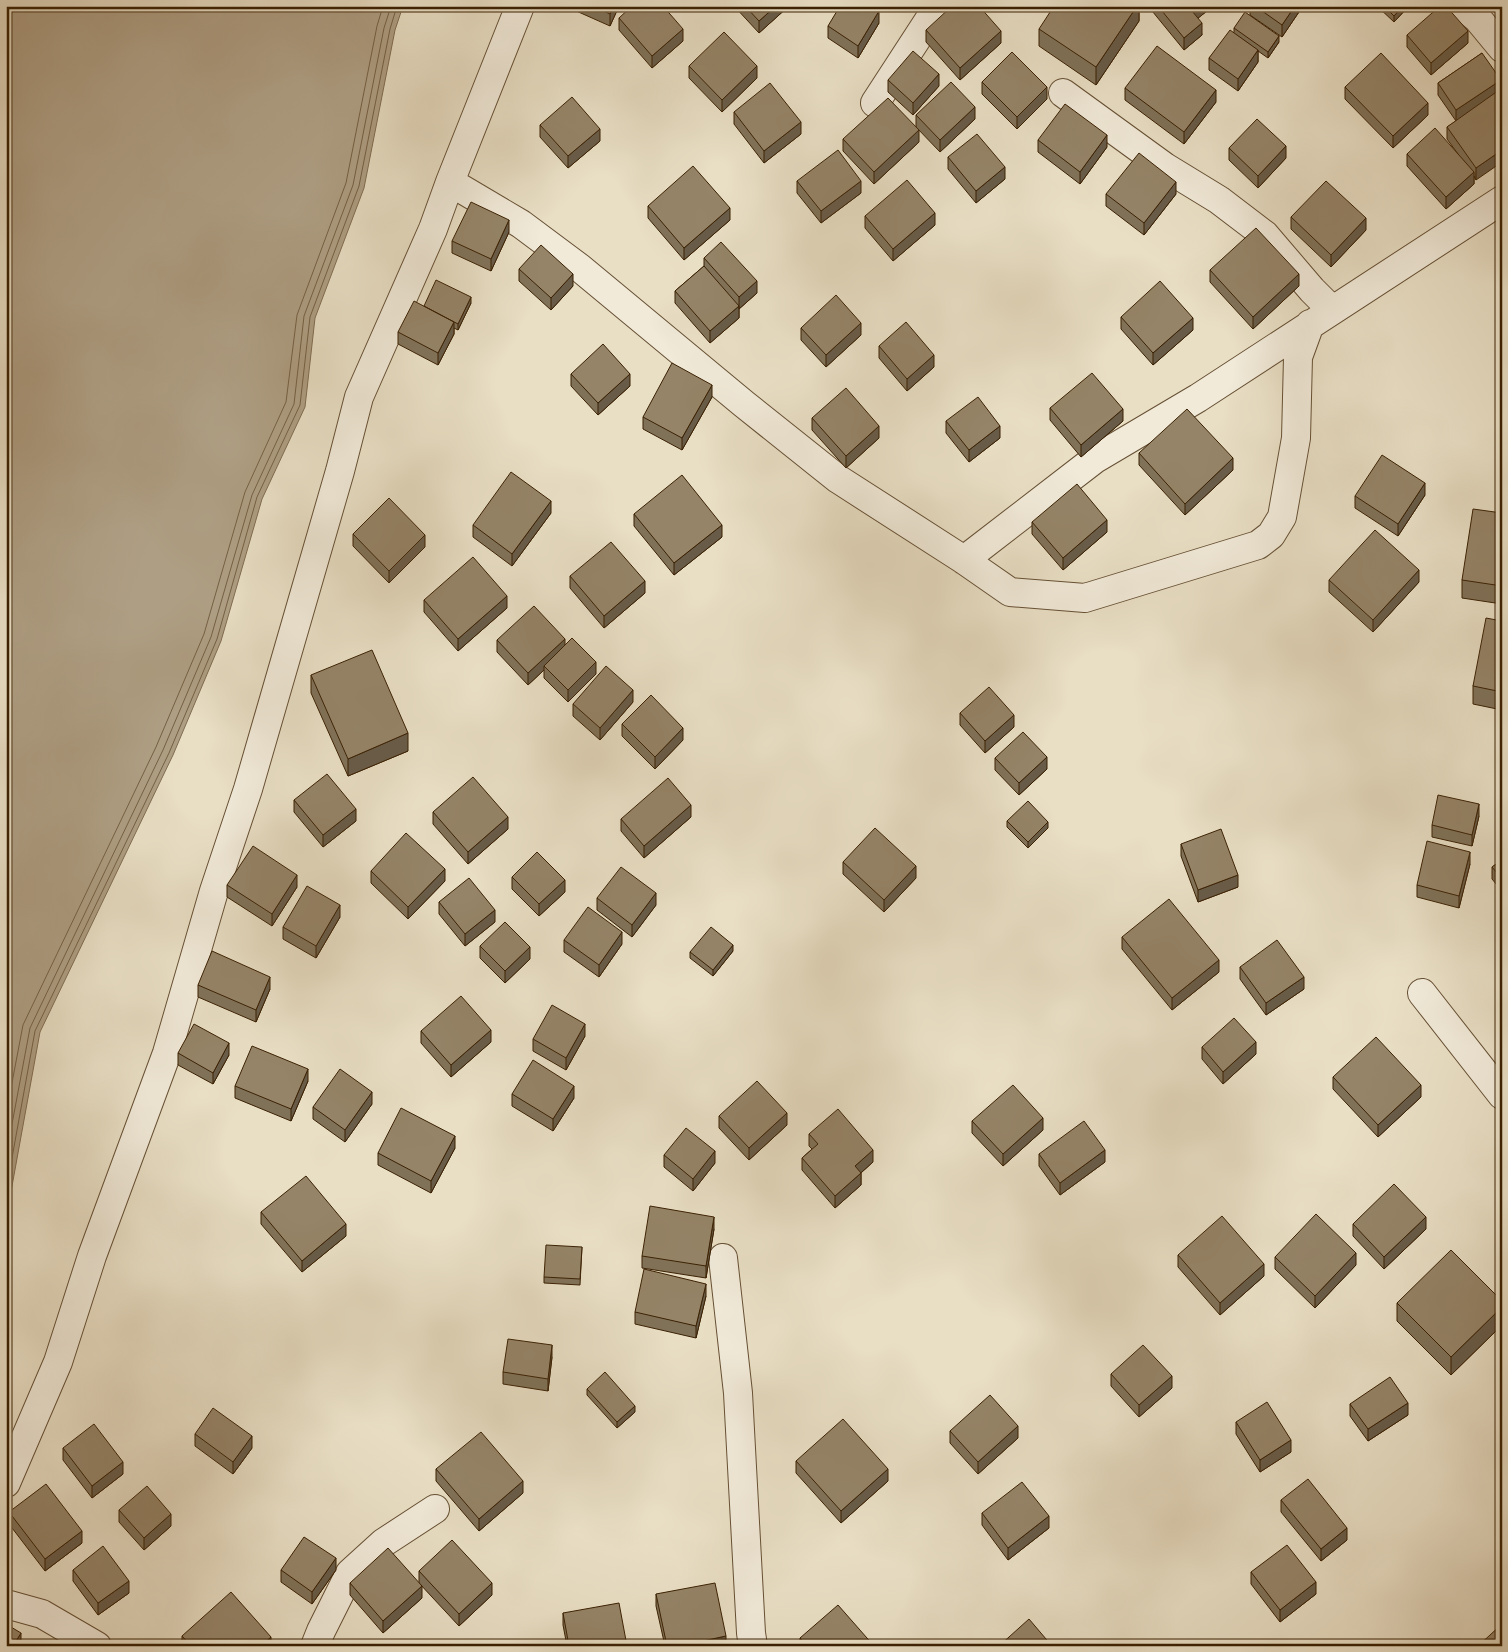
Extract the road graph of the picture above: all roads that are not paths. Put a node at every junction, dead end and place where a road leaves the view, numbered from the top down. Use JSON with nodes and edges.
{"nodes":[{"id":1,"x":520,"y":6,"type":"edge"},
{"id":2,"x":938,"y":6,"type":"edge"},
{"id":3,"x":1476,"y":11,"type":"edge"},
{"id":4,"x":1502,"y":48,"type":"edge"},
{"id":5,"x":1063,"y":93,"type":"dead end"},
{"id":6,"x":875,"y":103,"type":"dead end"},
{"id":7,"x":450,"y":182,"type":"junction"},
{"id":8,"x":1502,"y":200,"type":"edge"},
{"id":9,"x":1321,"y":317,"type":"junction"},
{"id":10,"x":964,"y":560,"type":"junction"},
{"id":11,"x":1422,"y":993,"type":"dead end"},
{"id":12,"x":1502,"y":1095,"type":"edge"},
{"id":13,"x":723,"y":1258,"type":"dead end"},
{"id":14,"x":6,"y":1483,"type":"edge"},
{"id":15,"x":435,"y":1509,"type":"dead end"},
{"id":16,"x":6,"y":1604,"type":"edge"},
{"id":17,"x":97,"y":1646,"type":"edge"},
{"id":18,"x":315,"y":1646,"type":"edge"},
{"id":19,"x":753,"y":1646,"type":"edge"}],
"edges":[{"from":1,"to":7,"type":"street"},
{"from":2,"to":6,"type":"street"},
{"from":3,"to":4,"type":"street"},
{"from":5,"to":9,"type":"street"},
{"from":7,"to":10,"type":"street"},
{"from":7,"to":14,"type":"street"},
{"from":8,"to":9,"type":"street"},
{"from":9,"to":10,"type":"street"},
{"from":9,"to":10,"type":"street"},
{"from":11,"to":12,"type":"street"},
{"from":13,"to":19,"type":"street"},
{"from":15,"to":18,"type":"street"},
{"from":16,"to":17,"type":"street"}]}
